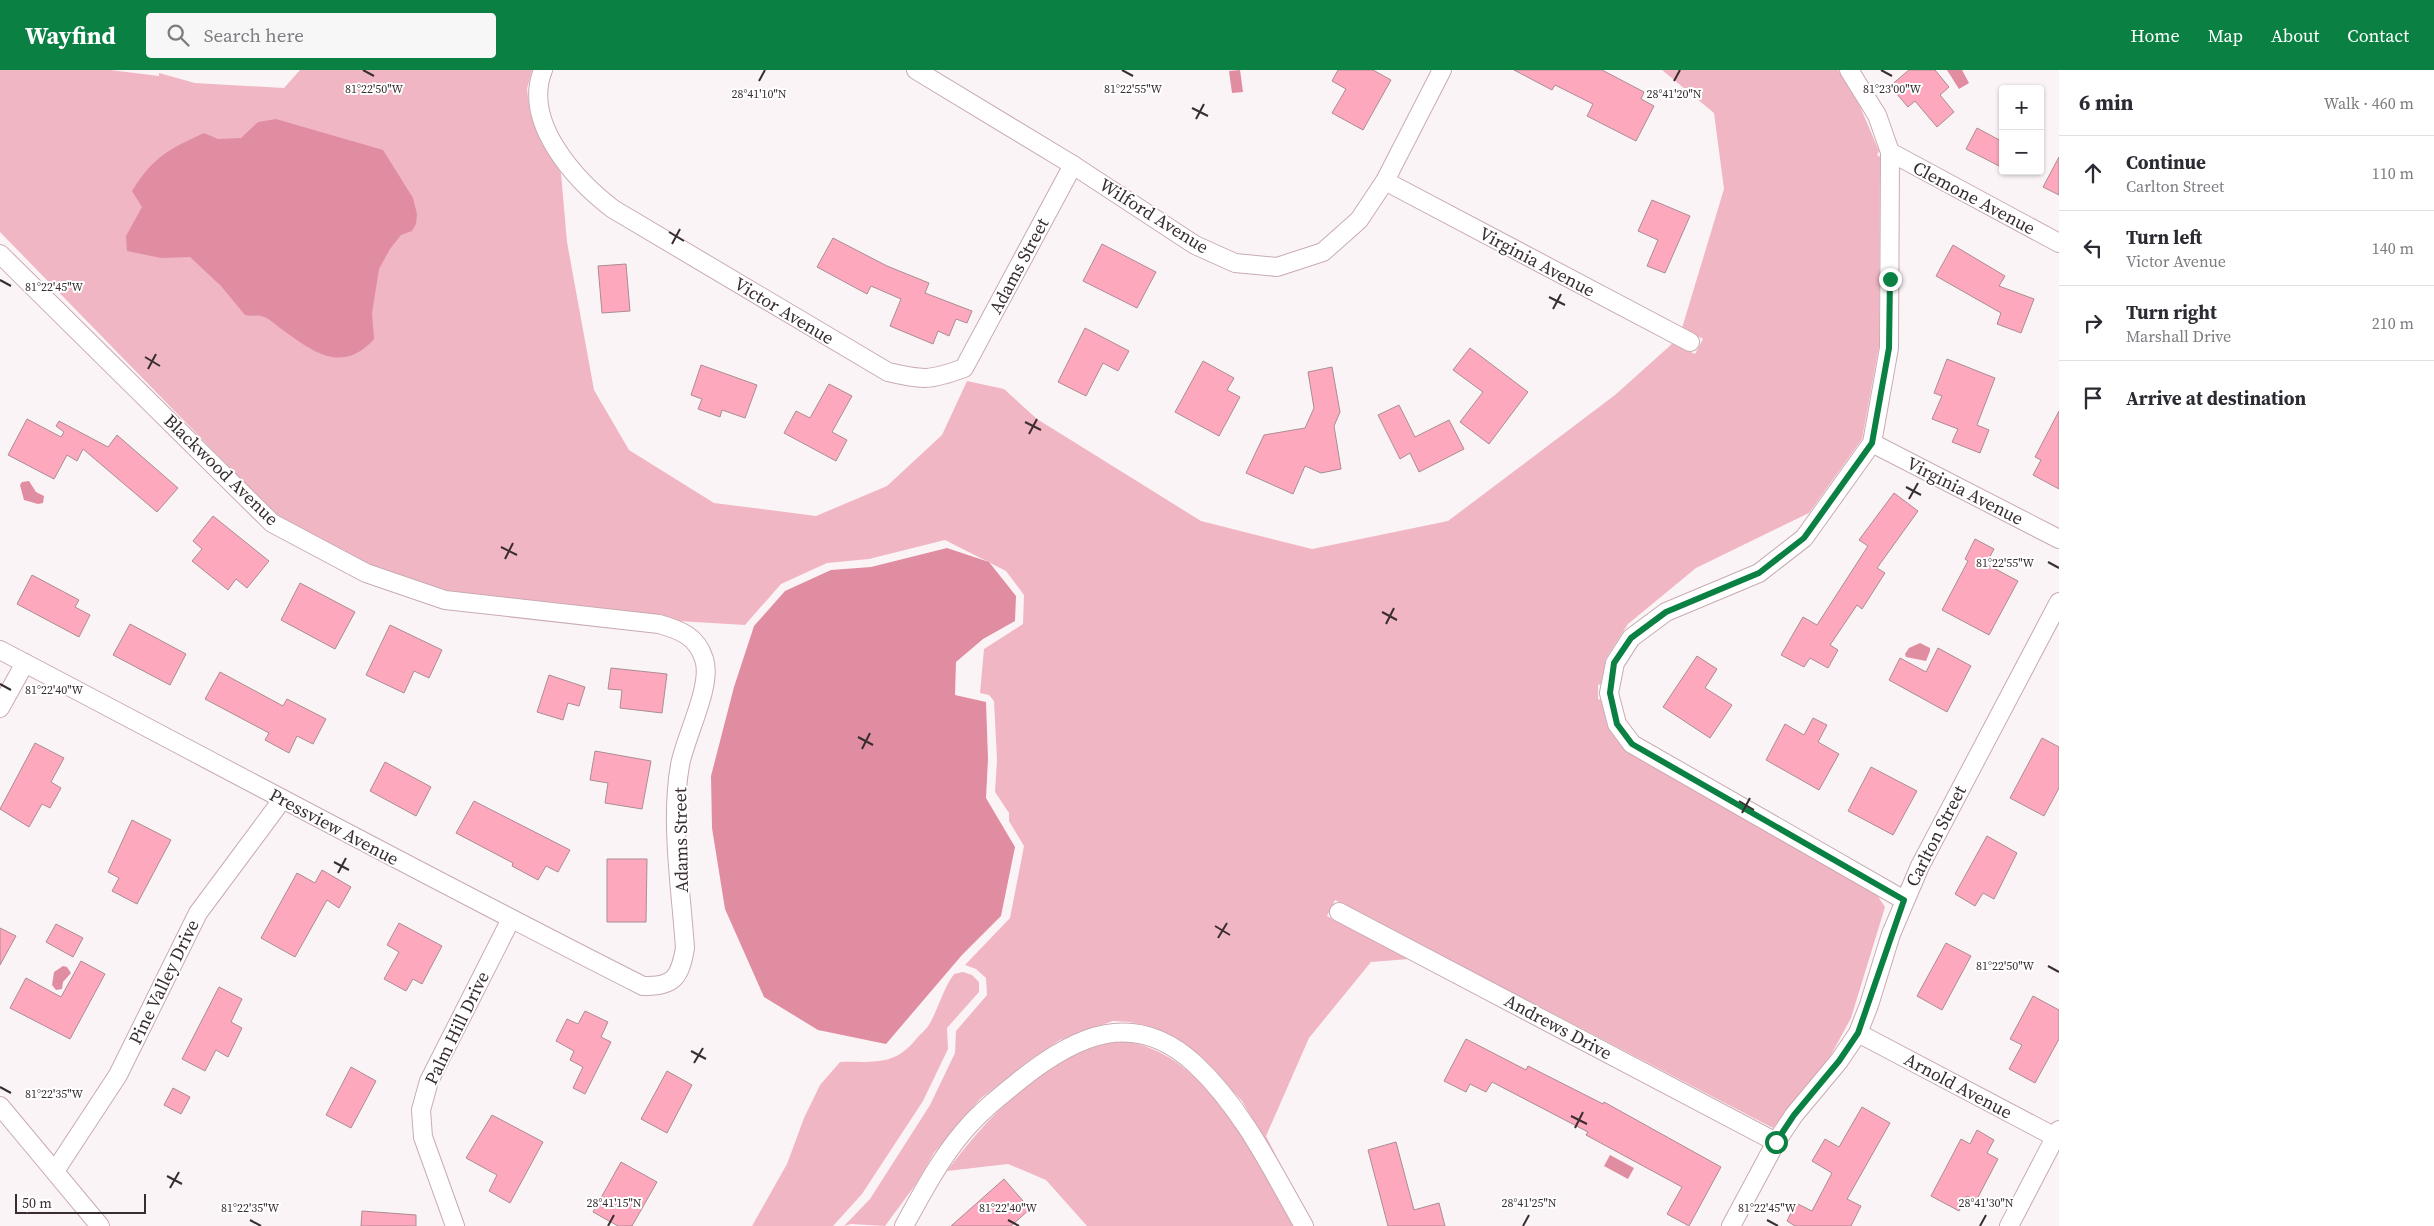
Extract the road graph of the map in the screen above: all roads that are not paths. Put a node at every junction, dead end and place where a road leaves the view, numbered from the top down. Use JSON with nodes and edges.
{"nodes":[{"id":1,"x":543,"y":70,"type":"edge"},
{"id":2,"x":916,"y":70,"type":"edge"},
{"id":3,"x":1442,"y":70,"type":"edge"},
{"id":4,"x":1849,"y":70,"type":"edge"},
{"id":5,"x":1890,"y":152,"type":"junction"},
{"id":6,"x":1073,"y":165,"type":"junction"},
{"id":7,"x":1385,"y":181,"type":"junction"},
{"id":8,"x":2059,"y":243,"type":"edge"},
{"id":9,"x":0,"y":254,"type":"edge"},
{"id":10,"x":1690,"y":342,"type":"dead end"},
{"id":11,"x":964,"y":368,"type":"joint"},
{"id":12,"x":1872,"y":443,"type":"junction"},
{"id":13,"x":2059,"y":538,"type":"edge"},
{"id":14,"x":2059,"y":602,"type":"edge"},
{"id":15,"x":696,"y":641,"type":"joint"},
{"id":16,"x":0,"y":650,"type":"edge"},
{"id":17,"x":25,"y":663,"type":"junction"},
{"id":18,"x":0,"y":708,"type":"edge"},
{"id":19,"x":282,"y":800,"type":"junction"},
{"id":20,"x":1904,"y":900,"type":"junction"},
{"id":21,"x":1339,"y":912,"type":"dead end"},
{"id":22,"x":511,"y":920,"type":"junction"},
{"id":23,"x":672,"y":982,"type":"joint"},
{"id":24,"x":1858,"y":1033,"type":"junction"},
{"id":25,"x":0,"y":1106,"type":"edge"},
{"id":26,"x":2058,"y":1136,"type":"edge"},
{"id":27,"x":1776,"y":1142,"type":"junction"},
{"id":28,"x":55,"y":1171,"type":"junction"},
{"id":29,"x":100,"y":1226,"type":"edge"},
{"id":30,"x":455,"y":1226,"type":"edge"},
{"id":31,"x":904,"y":1226,"type":"edge"},
{"id":32,"x":1304,"y":1226,"type":"edge"},
{"id":33,"x":1731,"y":1226,"type":"edge"},
{"id":34,"x":2009,"y":1226,"type":"edge"}],
"edges":[{"from":1,"to":11,"type":"street","name":"Victor Avenue"},
{"from":2,"to":6,"type":"street","name":"Wilford Avenue"},
{"from":3,"to":7,"type":"street","name":"Wilford Avenue"},
{"from":4,"to":5,"type":"street"},
{"from":5,"to":8,"type":"street","name":"Clemone Avenue"},
{"from":5,"to":12,"type":"street"},
{"from":6,"to":7,"type":"street","name":"Wilford Avenue"},
{"from":6,"to":11,"type":"street","name":"Adams Street"},
{"from":7,"to":10,"type":"street","name":"Virginia Avenue"},
{"from":9,"to":15,"type":"street","name":"Blackwood Avenue"},
{"from":12,"to":13,"type":"street","name":"Virginia Avenue"},
{"from":12,"to":20,"type":"street"},
{"from":14,"to":20,"type":"street","name":"Carlton Street"},
{"from":15,"to":23,"type":"street","name":"Adams Street"},
{"from":16,"to":17,"type":"street","name":"Pressview Avenue"},
{"from":17,"to":18,"type":"street"},
{"from":17,"to":19,"type":"street","name":"Pressview Avenue"},
{"from":19,"to":22,"type":"street","name":"Pressview Avenue"},
{"from":19,"to":28,"type":"street","name":"Pine Valley Drive"},
{"from":20,"to":24,"type":"street","name":"Carlton Street"},
{"from":21,"to":27,"type":"street","name":"Andrews Drive"},
{"from":22,"to":23,"type":"street","name":"Pressview Avenue"},
{"from":22,"to":30,"type":"street","name":"Palm Hill Drive"},
{"from":24,"to":26,"type":"street","name":"Arnold Avenue"},
{"from":24,"to":27,"type":"street","name":"Carlton Street"},
{"from":25,"to":28,"type":"street"},
{"from":26,"to":34,"type":"street"},
{"from":27,"to":33,"type":"street","name":"Carlton Street"},
{"from":28,"to":29,"type":"street"},
{"from":31,"to":32,"type":"street"}]}
